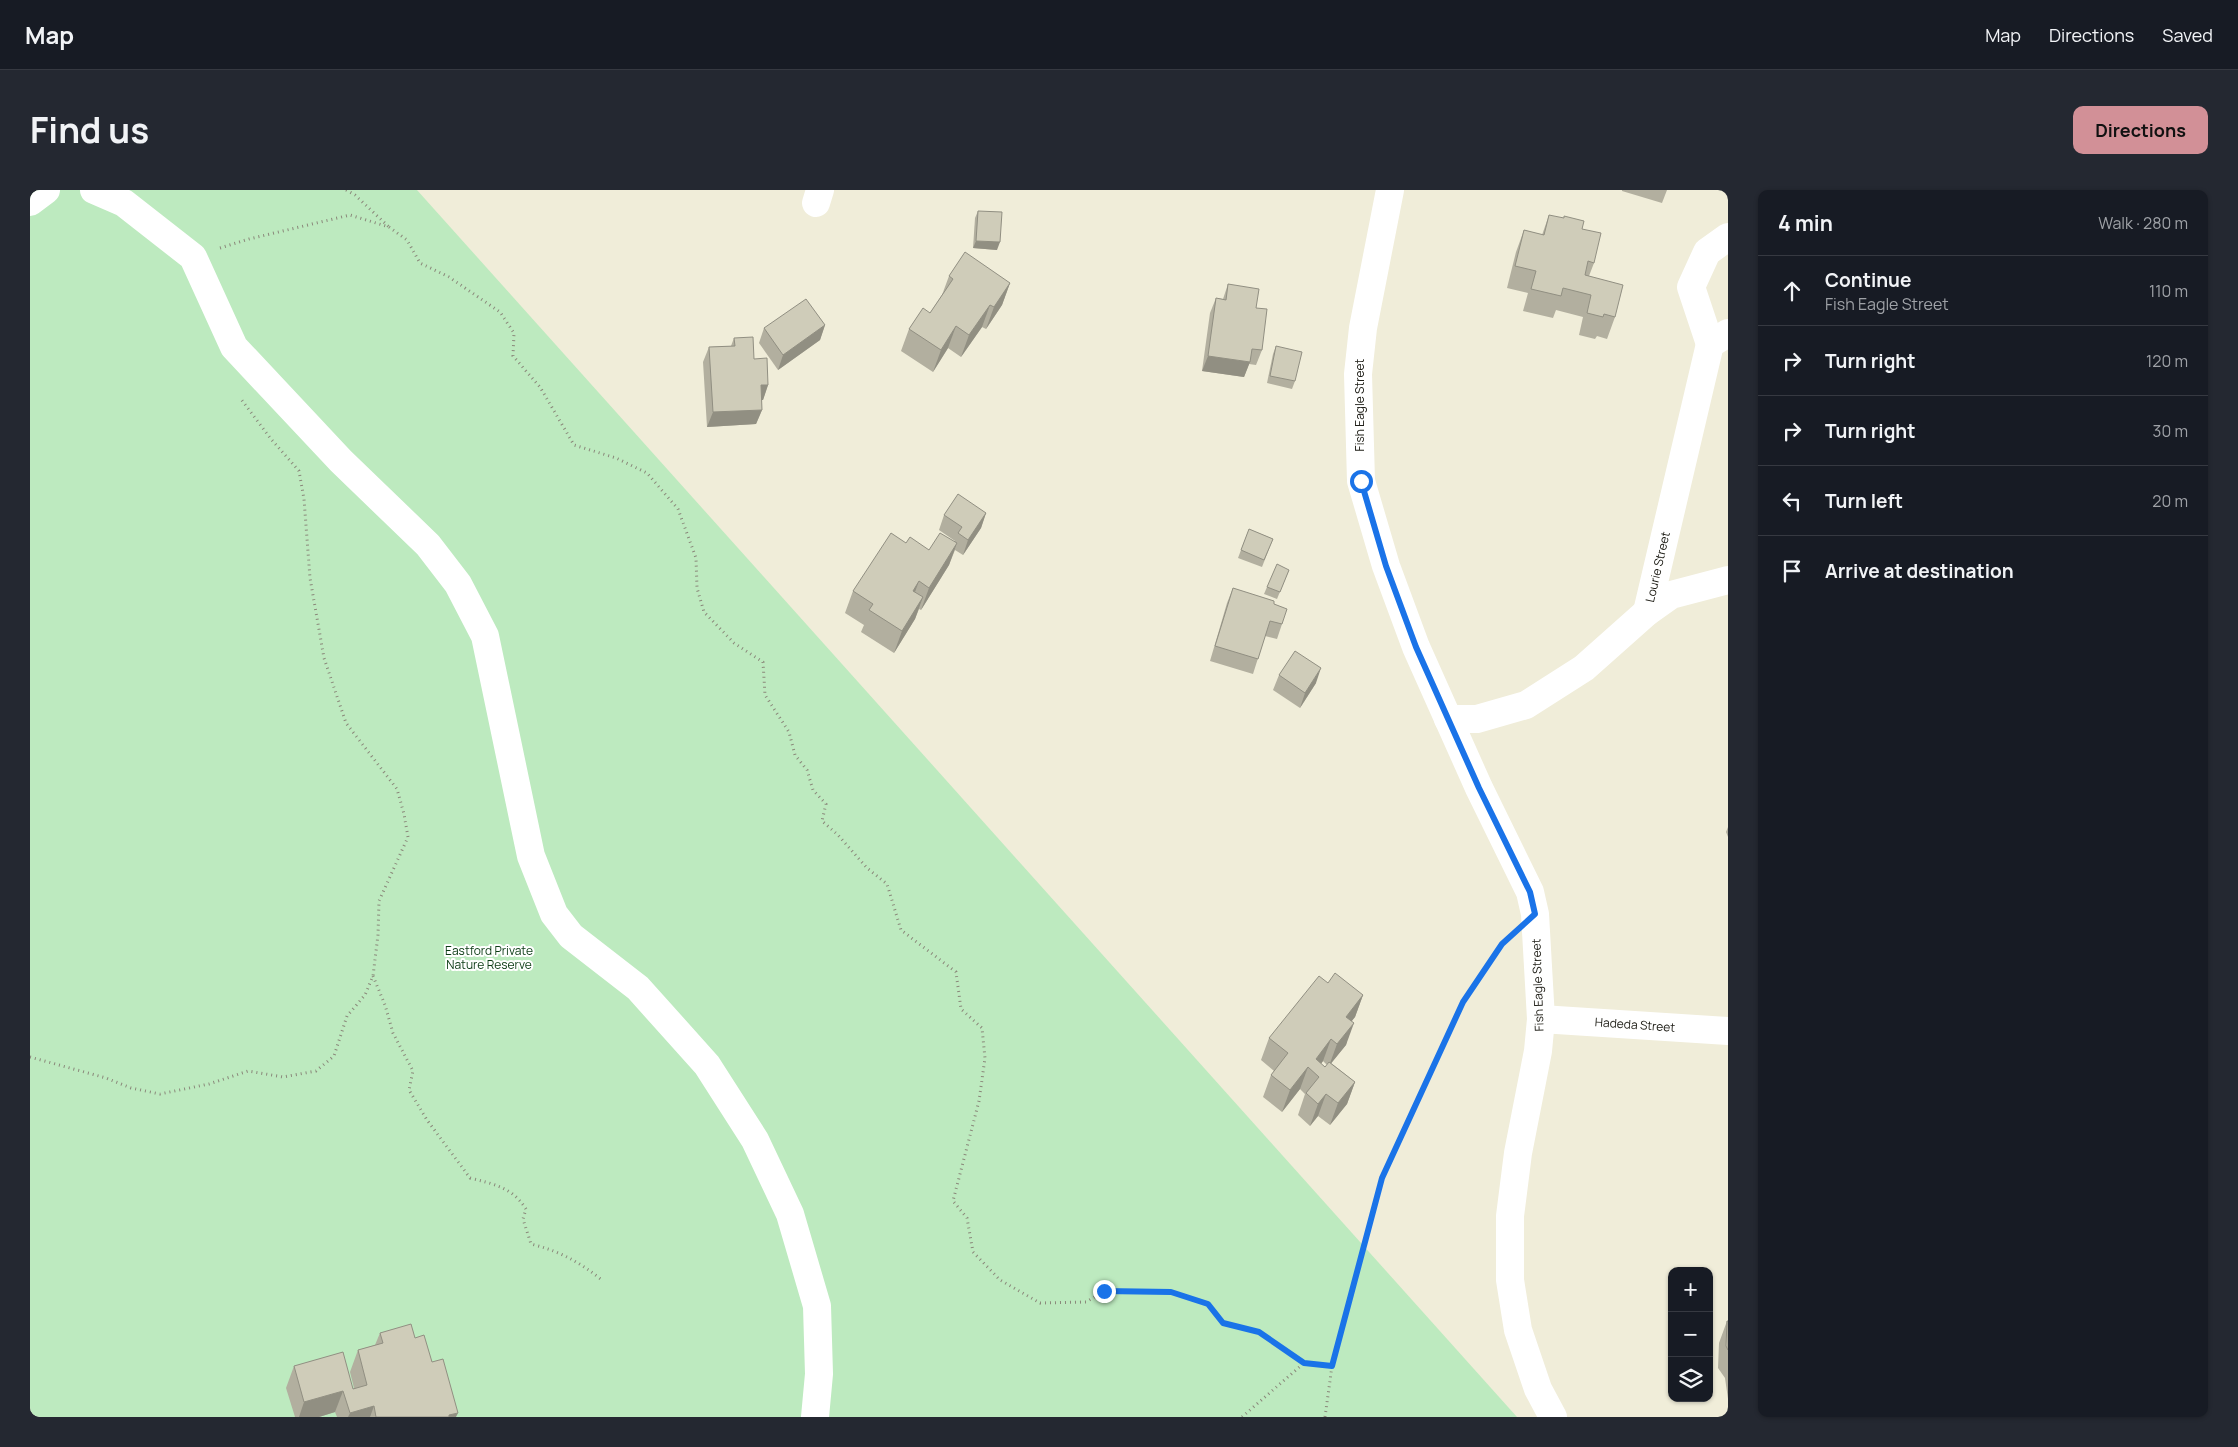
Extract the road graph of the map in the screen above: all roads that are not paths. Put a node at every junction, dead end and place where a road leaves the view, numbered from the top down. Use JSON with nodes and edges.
{"nodes":[{"id":1,"x":46,"y":190,"type":"edge"},
{"id":2,"x":94,"y":190,"type":"edge"},
{"id":3,"x":1390,"y":190,"type":"edge"},
{"id":4,"x":30,"y":202,"type":"edge"},
{"id":5,"x":1728,"y":237,"type":"edge"},
{"id":6,"x":1719,"y":339,"type":"edge"},
{"id":7,"x":1728,"y":580,"type":"edge"},
{"id":8,"x":1671,"y":595,"type":"junction"},
{"id":9,"x":1728,"y":600,"type":"edge"},
{"id":10,"x":1647,"y":612,"type":"junction"},
{"id":11,"x":1448,"y":719,"type":"junction"},
{"id":12,"x":1541,"y":1020,"type":"junction"},
{"id":13,"x":1728,"y":1031,"type":"edge"},
{"id":14,"x":815,"y":1417,"type":"edge"},
{"id":15,"x":1553,"y":1417,"type":"edge"}],
"edges":[{"from":1,"to":4,"type":"street"},
{"from":2,"to":14,"type":"street"},
{"from":3,"to":11,"type":"street","name":"Fish Eagle Street"},
{"from":5,"to":6,"type":"street"},
{"from":6,"to":10,"type":"street","name":"Lourie Street"},
{"from":7,"to":8,"type":"street"},
{"from":8,"to":9,"type":"street"},
{"from":8,"to":10,"type":"street"},
{"from":10,"to":11,"type":"street","name":"Lourie Street"},
{"from":11,"to":12,"type":"street","name":"Fish Eagle Street"},
{"from":12,"to":13,"type":"street","name":"Hadeda Street"},
{"from":12,"to":15,"type":"street","name":"Fish Eagle Street"}]}
